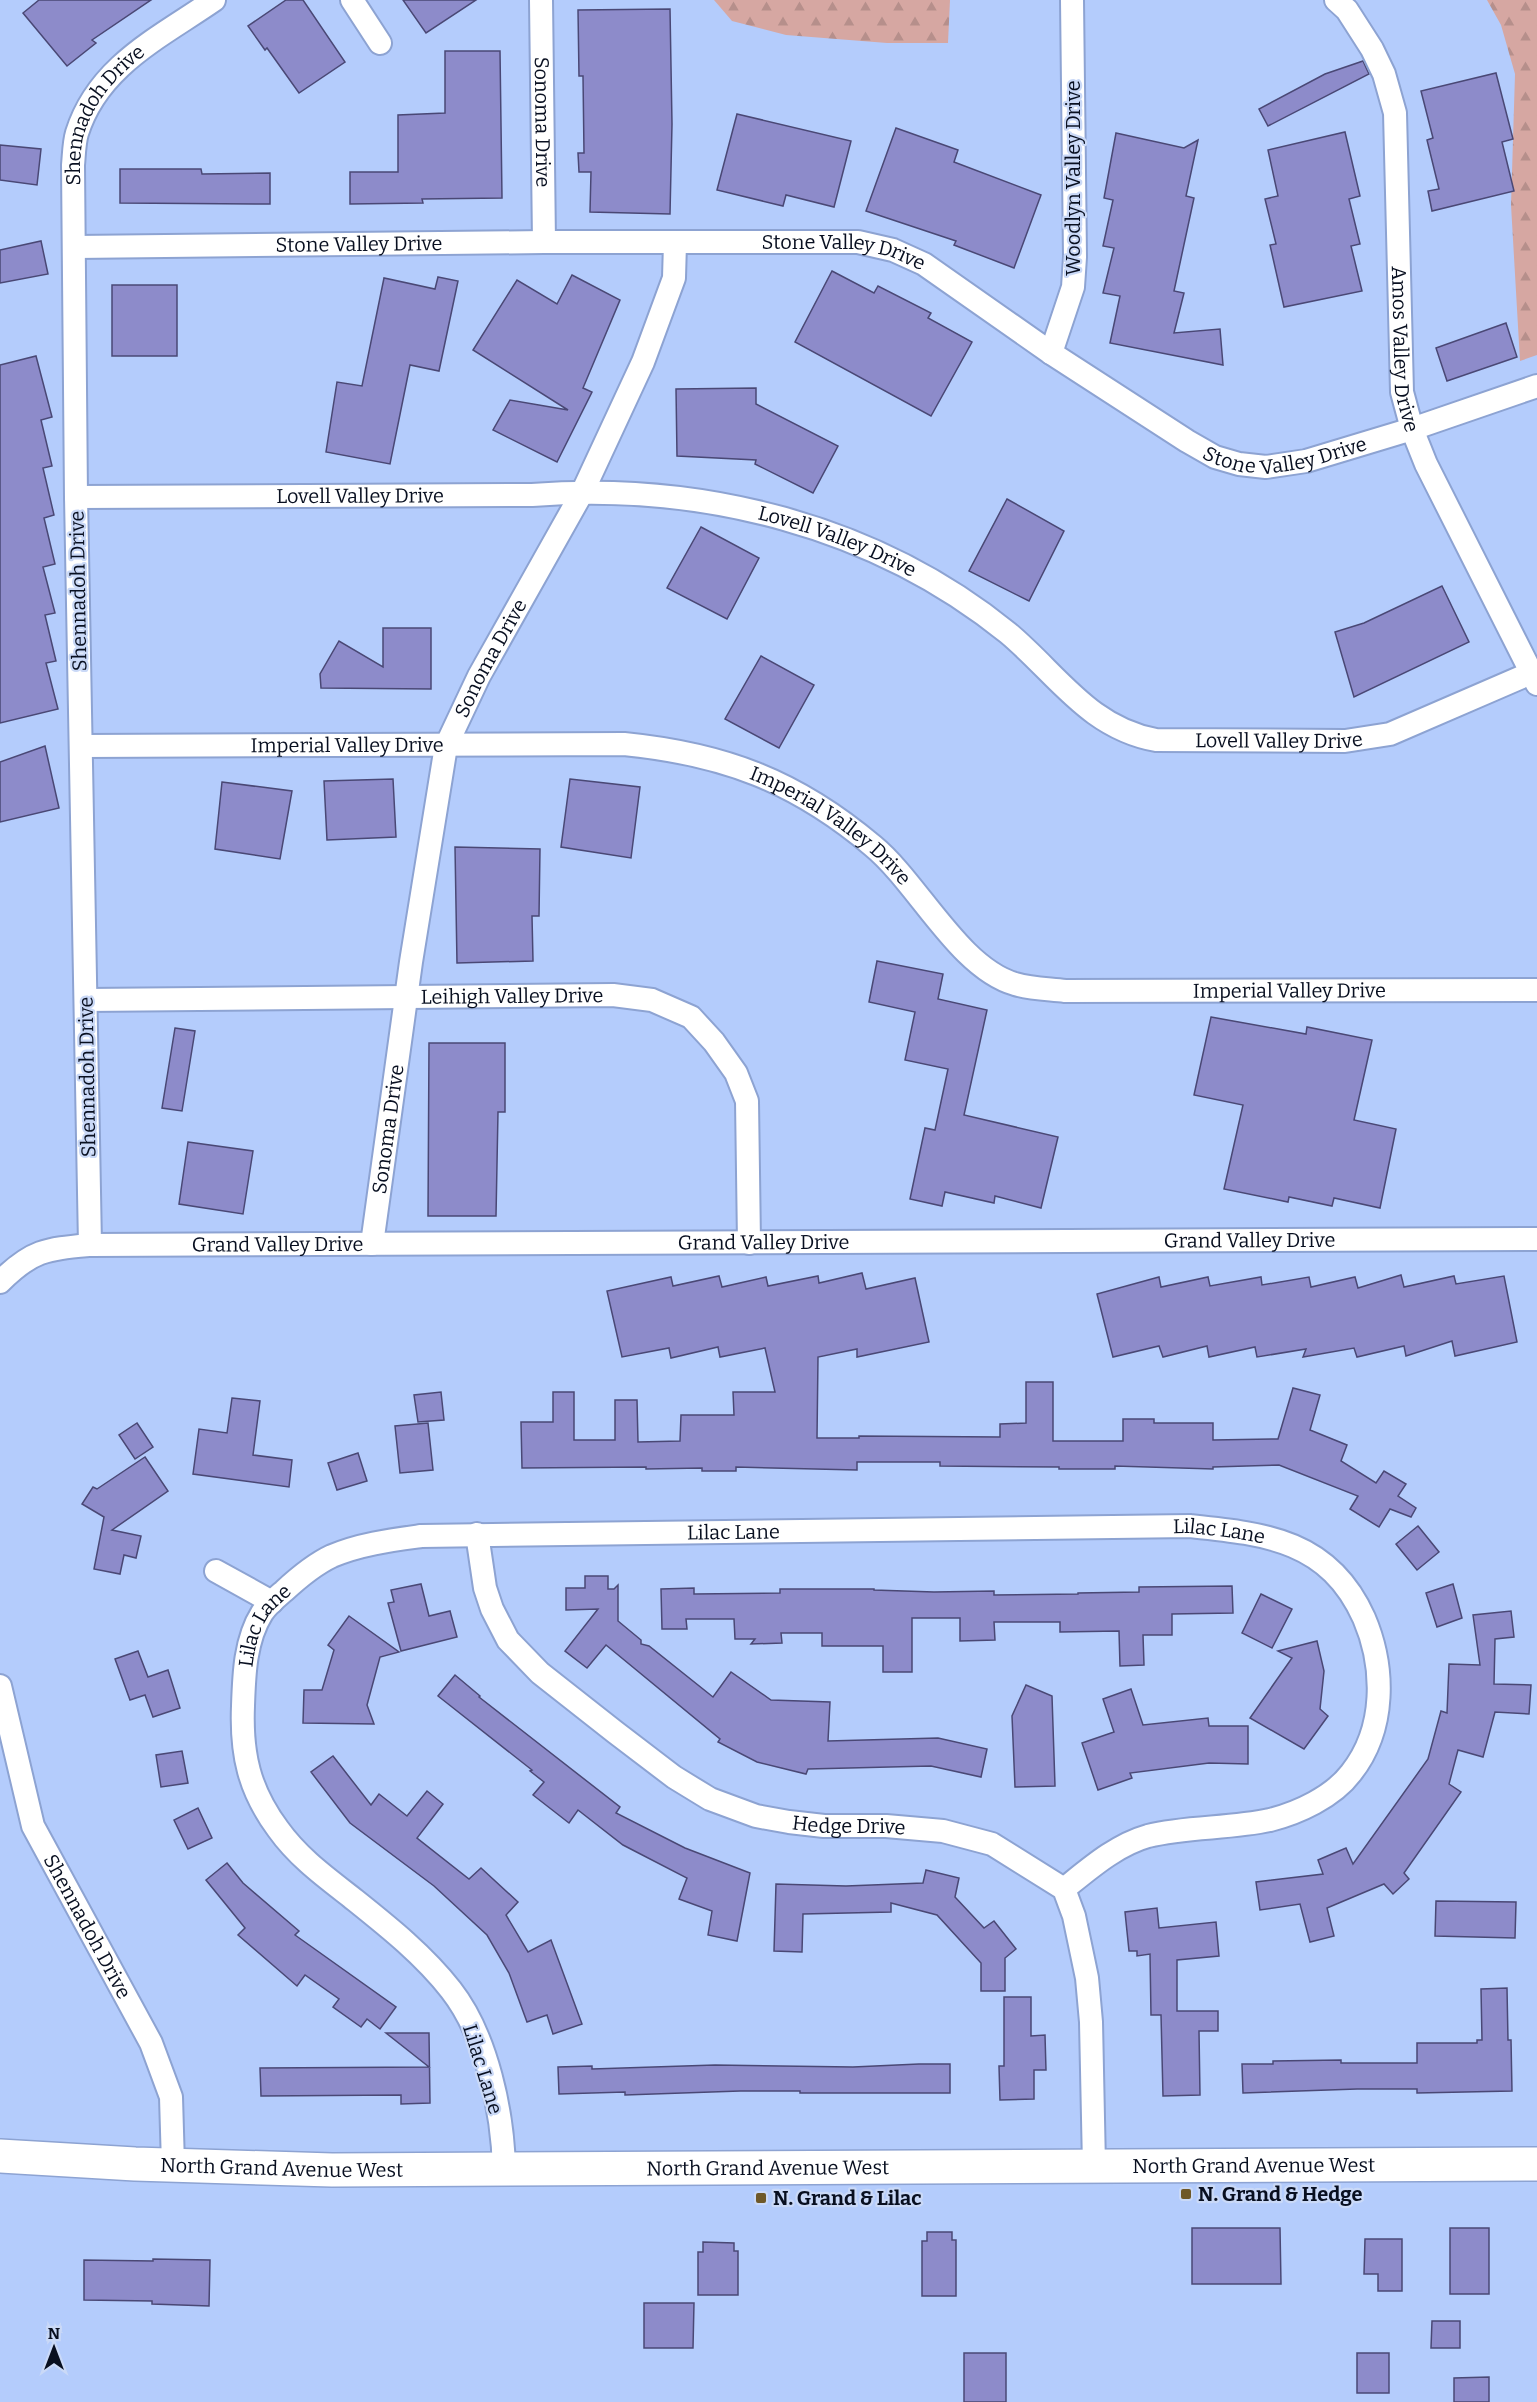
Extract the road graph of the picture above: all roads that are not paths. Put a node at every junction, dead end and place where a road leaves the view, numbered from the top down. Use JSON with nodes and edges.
{"nodes":[{"id":1,"x":214,"y":0,"type":"edge"},
{"id":2,"x":352,"y":0,"type":"edge"},
{"id":3,"x":541,"y":0,"type":"edge"},
{"id":4,"x":1072,"y":0,"type":"edge"},
{"id":5,"x":1336,"y":0,"type":"edge"},
{"id":6,"x":380,"y":43,"type":"dead end"},
{"id":7,"x":544,"y":242,"type":"junction"},
{"id":8,"x":675,"y":243,"type":"junction"},
{"id":9,"x":75,"y":248,"type":"junction"},
{"id":10,"x":1051,"y":353,"type":"junction"},
{"id":11,"x":1537,"y":386,"type":"edge"},
{"id":12,"x":1412,"y":429,"type":"junction"},
{"id":13,"x":582,"y":491,"type":"junction"},
{"id":14,"x":76,"y":497,"type":"junction"},
{"id":15,"x":1534,"y":679,"type":"edge"},
{"id":16,"x":81,"y":746,"type":"junction"},
{"id":17,"x":446,"y":746,"type":"junction"},
{"id":18,"x":1537,"y":990,"type":"edge"},
{"id":19,"x":408,"y":997,"type":"junction"},
{"id":20,"x":86,"y":1000,"type":"junction"},
{"id":21,"x":1537,"y":1239,"type":"edge"},
{"id":22,"x":749,"y":1243,"type":"junction"},
{"id":23,"x":372,"y":1244,"type":"junction"},
{"id":24,"x":90,"y":1245,"type":"junction"},
{"id":25,"x":0,"y":1282,"type":"edge"},
{"id":26,"x":477,"y":1534,"type":"junction"},
{"id":27,"x":216,"y":1571,"type":"dead end"},
{"id":28,"x":272,"y":1602,"type":"junction"},
{"id":29,"x":0,"y":1686,"type":"edge"},
{"id":30,"x":1064,"y":1889,"type":"junction"},
{"id":31,"x":0,"y":2156,"type":"edge"},
{"id":32,"x":1537,"y":2164,"type":"edge"},
{"id":33,"x":173,"y":2165,"type":"junction"},
{"id":34,"x":1094,"y":2166,"type":"junction"},
{"id":35,"x":504,"y":2170,"type":"junction"}],
"edges":[{"from":1,"to":9,"type":"street","name":"Shennadoh Drive"},
{"from":2,"to":6,"type":"street"},
{"from":3,"to":7,"type":"street","name":"Sonoma Drive"},
{"from":4,"to":10,"type":"street","name":"Woodlyn Valley Drive"},
{"from":5,"to":12,"type":"street","name":"Amos Valley Drive"},
{"from":7,"to":8,"type":"street","name":"Stone Valley Drive"},
{"from":7,"to":9,"type":"street","name":"Stone Valley Drive"},
{"from":8,"to":10,"type":"street","name":"Stone Valley Drive"},
{"from":8,"to":13,"type":"street","name":"Sonoma Drive"},
{"from":9,"to":14,"type":"street","name":"Shennadoh Drive"},
{"from":10,"to":12,"type":"street","name":"Stone Valley Drive"},
{"from":11,"to":12,"type":"street","name":"Stone Valley Drive"},
{"from":12,"to":15,"type":"street","name":"Amos Valley Drive"},
{"from":13,"to":14,"type":"street","name":"Lovell Valley Drive"},
{"from":13,"to":15,"type":"street","name":"Lovell Valley Drive"},
{"from":13,"to":17,"type":"street","name":"Sonoma Drive"},
{"from":14,"to":16,"type":"street","name":"Shennadoh Drive"},
{"from":16,"to":17,"type":"street","name":"Imperial Valley Drive"},
{"from":16,"to":20,"type":"street","name":"Shennadoh Drive"},
{"from":17,"to":18,"type":"street","name":"Imperial Valley Drive"},
{"from":17,"to":19,"type":"street","name":"Sonoma Drive"},
{"from":19,"to":20,"type":"street","name":"Leihigh Valley Drive"},
{"from":19,"to":22,"type":"street","name":"Leihigh Valley Drive"},
{"from":19,"to":23,"type":"street","name":"Sonoma Drive"},
{"from":20,"to":24,"type":"street","name":"Shennadoh Drive"},
{"from":21,"to":22,"type":"street","name":"Grand Valley Drive"},
{"from":22,"to":23,"type":"street","name":"Grand Valley Drive"},
{"from":23,"to":24,"type":"street","name":"Grand Valley Drive"},
{"from":24,"to":25,"type":"street","name":"Grand Valley Drive"},
{"from":26,"to":28,"type":"street","name":"Lilac Lane"},
{"from":26,"to":30,"type":"street","name":"Hedge Drive"},
{"from":26,"to":30,"type":"street","name":"Lilac Lane"},
{"from":27,"to":28,"type":"street"},
{"from":28,"to":35,"type":"street","name":"Lilac Lane"},
{"from":29,"to":33,"type":"street","name":"Shennadoh Drive"},
{"from":30,"to":34,"type":"street"},
{"from":31,"to":33,"type":"main road","name":"North Grand Avenue West"},
{"from":32,"to":34,"type":"main road","name":"North Grand Avenue West"},
{"from":33,"to":35,"type":"main road","name":"North Grand Avenue West"},
{"from":34,"to":35,"type":"main road","name":"North Grand Avenue West"}]}
